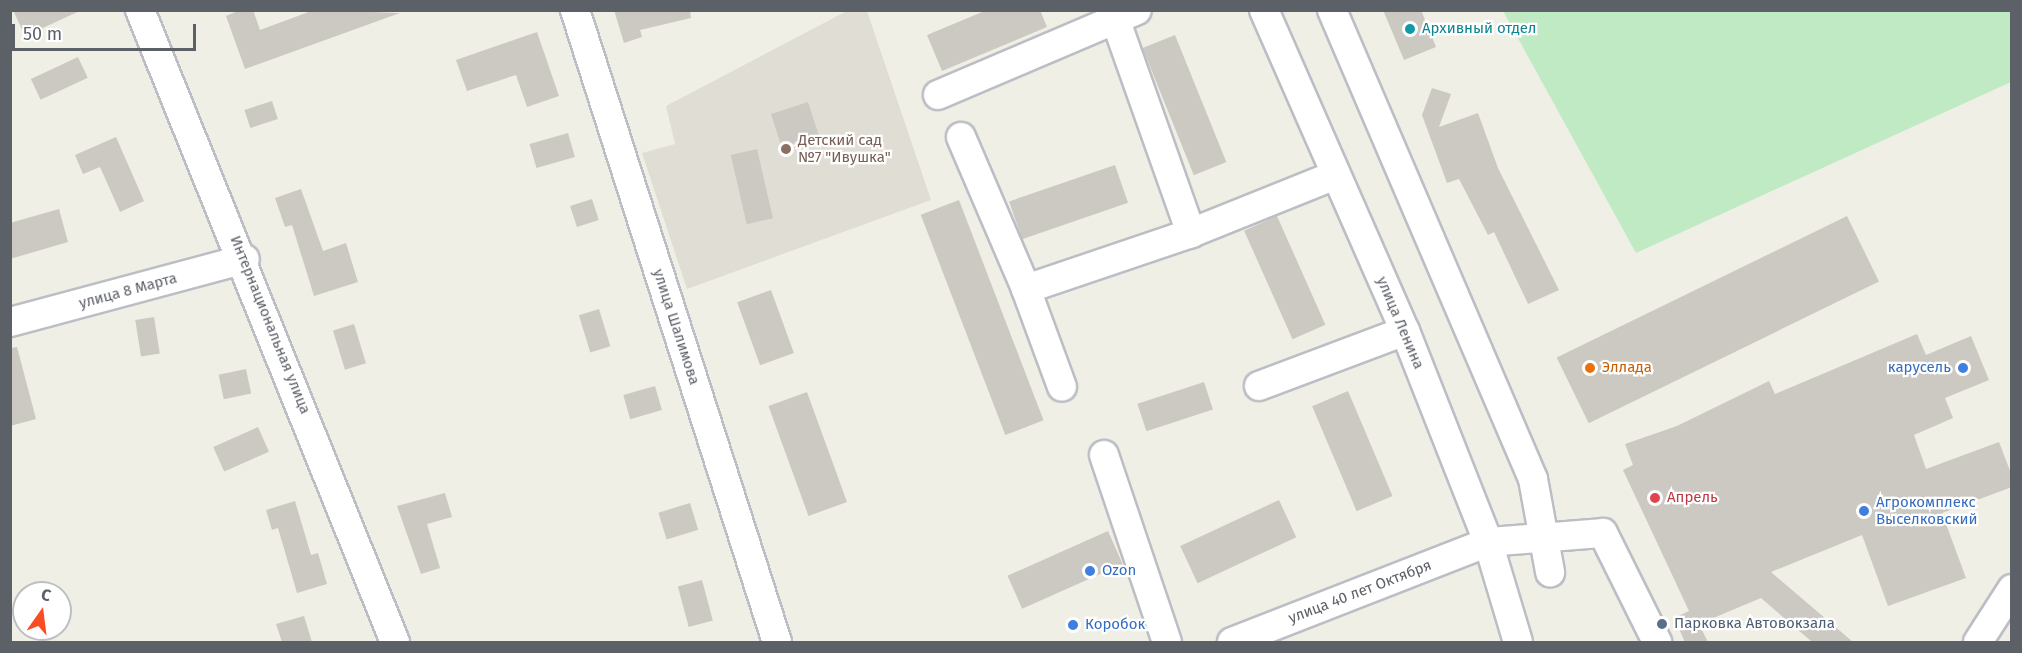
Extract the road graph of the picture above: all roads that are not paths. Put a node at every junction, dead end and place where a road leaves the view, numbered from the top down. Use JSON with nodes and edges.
{"nodes":[{"id":1,"x":140,"y":10,"type":"edge"},
{"id":2,"x":575,"y":10,"type":"edge"},
{"id":3,"x":1264,"y":10,"type":"edge"},
{"id":4,"x":1332,"y":10,"type":"edge"},
{"id":5,"x":1121,"y":14,"type":"edge"},
{"id":6,"x":938,"y":95,"type":"dead end"},
{"id":7,"x":961,"y":137,"type":"dead end"},
{"id":8,"x":1335,"y":175,"type":"junction"},
{"id":9,"x":1191,"y":234,"type":"junction"},
{"id":10,"x":245,"y":259,"type":"junction"},
{"id":11,"x":1026,"y":289,"type":"junction"},
{"id":12,"x":10,"y":322,"type":"edge"},
{"id":13,"x":1405,"y":331,"type":"junction"},
{"id":14,"x":1259,"y":386,"type":"dead end"},
{"id":15,"x":1062,"y":387,"type":"dead end"},
{"id":16,"x":1104,"y":455,"type":"dead end"},
{"id":17,"x":1547,"y":537,"type":"junction"},
{"id":18,"x":1488,"y":542,"type":"junction"},
{"id":19,"x":1550,"y":572,"type":"dead end"},
{"id":20,"x":2012,"y":589,"type":"edge"},
{"id":21,"x":395,"y":642,"type":"edge"},
{"id":22,"x":777,"y":642,"type":"edge"},
{"id":23,"x":1167,"y":642,"type":"edge"},
{"id":24,"x":1232,"y":642,"type":"edge"},
{"id":25,"x":1518,"y":642,"type":"edge"},
{"id":26,"x":1657,"y":642,"type":"edge"},
{"id":27,"x":1978,"y":642,"type":"edge"}],
"edges":[{"from":1,"to":10,"type":"street","name":"Интернациональная улица"},
{"from":2,"to":22,"type":"street","name":"улица Шалимова"},
{"from":3,"to":8,"type":"street","name":"улица Ленина"},
{"from":4,"to":17,"type":"street"},
{"from":5,"to":6,"type":"street"},
{"from":5,"to":9,"type":"street"},
{"from":7,"to":11,"type":"street"},
{"from":8,"to":9,"type":"street"},
{"from":8,"to":13,"type":"street","name":"улица Ленина"},
{"from":9,"to":11,"type":"street"},
{"from":10,"to":12,"type":"street","name":"улица 8 Марта"},
{"from":10,"to":21,"type":"street","name":"Интернациональная улица"},
{"from":11,"to":15,"type":"street"},
{"from":13,"to":14,"type":"street"},
{"from":13,"to":18,"type":"street","name":"улица Ленина"},
{"from":16,"to":23,"type":"street"},
{"from":17,"to":18,"type":"street","name":"улица 40 лет Октября"},
{"from":17,"to":19,"type":"street"},
{"from":17,"to":26,"type":"street","name":"улица 40 лет Октября"},
{"from":18,"to":24,"type":"street","name":"улица 40 лет Октября"},
{"from":18,"to":25,"type":"street","name":"улица Ленина"},
{"from":20,"to":27,"type":"street"}]}
